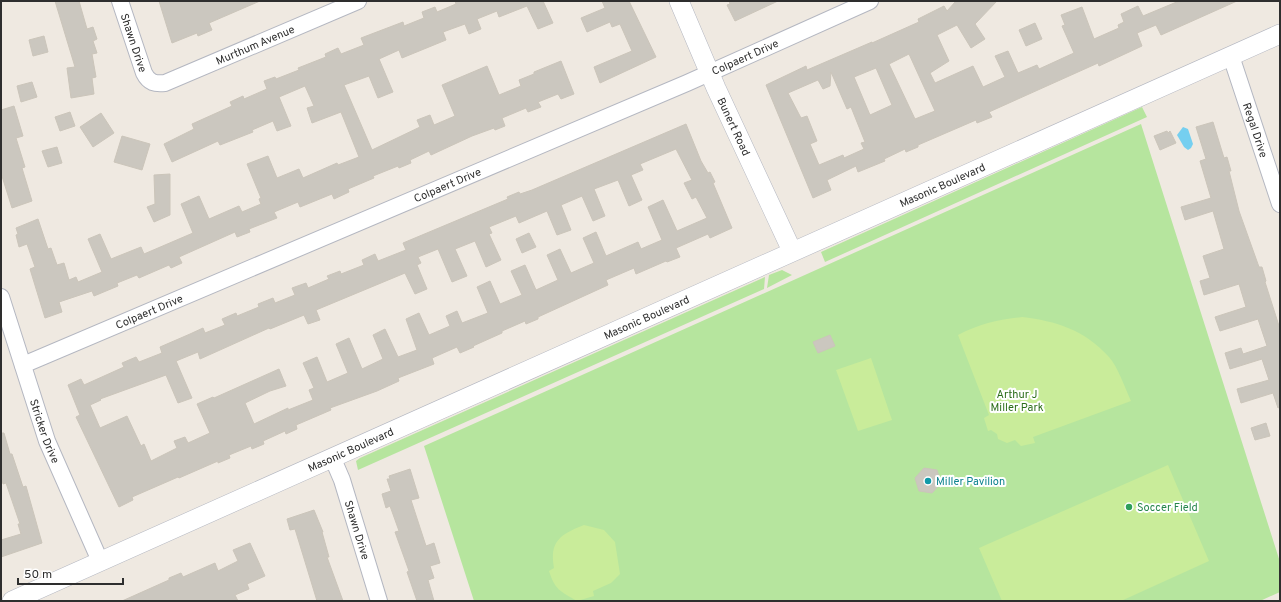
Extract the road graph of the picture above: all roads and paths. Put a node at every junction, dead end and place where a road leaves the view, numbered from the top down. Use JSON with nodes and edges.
{"nodes":[{"id":1,"x":120,"y":1,"type":"edge"},
{"id":2,"x":358,"y":1,"type":"edge"},
{"id":3,"x":679,"y":1,"type":"edge"},
{"id":4,"x":870,"y":1,"type":"edge"},
{"id":5,"x":1280,"y":34,"type":"edge"},
{"id":6,"x":1231,"y":56,"type":"junction"},
{"id":7,"x":710,"y":73,"type":"junction"},
{"id":8,"x":152,"y":83,"type":"joint"},
{"id":9,"x":1280,"y":204,"type":"edge"},
{"id":10,"x":792,"y":251,"type":"junction"},
{"id":11,"x":1,"y":297,"type":"edge"},
{"id":12,"x":23,"y":366,"type":"junction"},
{"id":13,"x":333,"y":459,"type":"junction"},
{"id":14,"x":100,"y":560,"type":"junction"},
{"id":15,"x":12,"y":601,"type":"edge"},
{"id":16,"x":380,"y":601,"type":"edge"}],
"edges":[{"from":1,"to":8,"type":"street","name":"Shawn Drive"},
{"from":2,"to":8,"type":"street","name":"Murthum Avenue"},
{"from":3,"to":7,"type":"street","name":"Bunert Road"},
{"from":4,"to":7,"type":"street","name":"Colpaert Drive"},
{"from":5,"to":6,"type":"street","name":"Masonic Boulevard"},
{"from":6,"to":9,"type":"street","name":"Regal Drive"},
{"from":6,"to":10,"type":"street","name":"Masonic Boulevard"},
{"from":7,"to":10,"type":"street","name":"Bunert Road"},
{"from":7,"to":12,"type":"street","name":"Colpaert Drive"},
{"from":10,"to":13,"type":"street","name":"Masonic Boulevard"},
{"from":11,"to":12,"type":"street","name":"Stricker Drive"},
{"from":12,"to":14,"type":"street","name":"Stricker Drive"},
{"from":13,"to":14,"type":"street","name":"Masonic Boulevard"},
{"from":13,"to":16,"type":"street","name":"Shawn Drive"},
{"from":14,"to":15,"type":"street","name":"Masonic Boulevard"}]}
